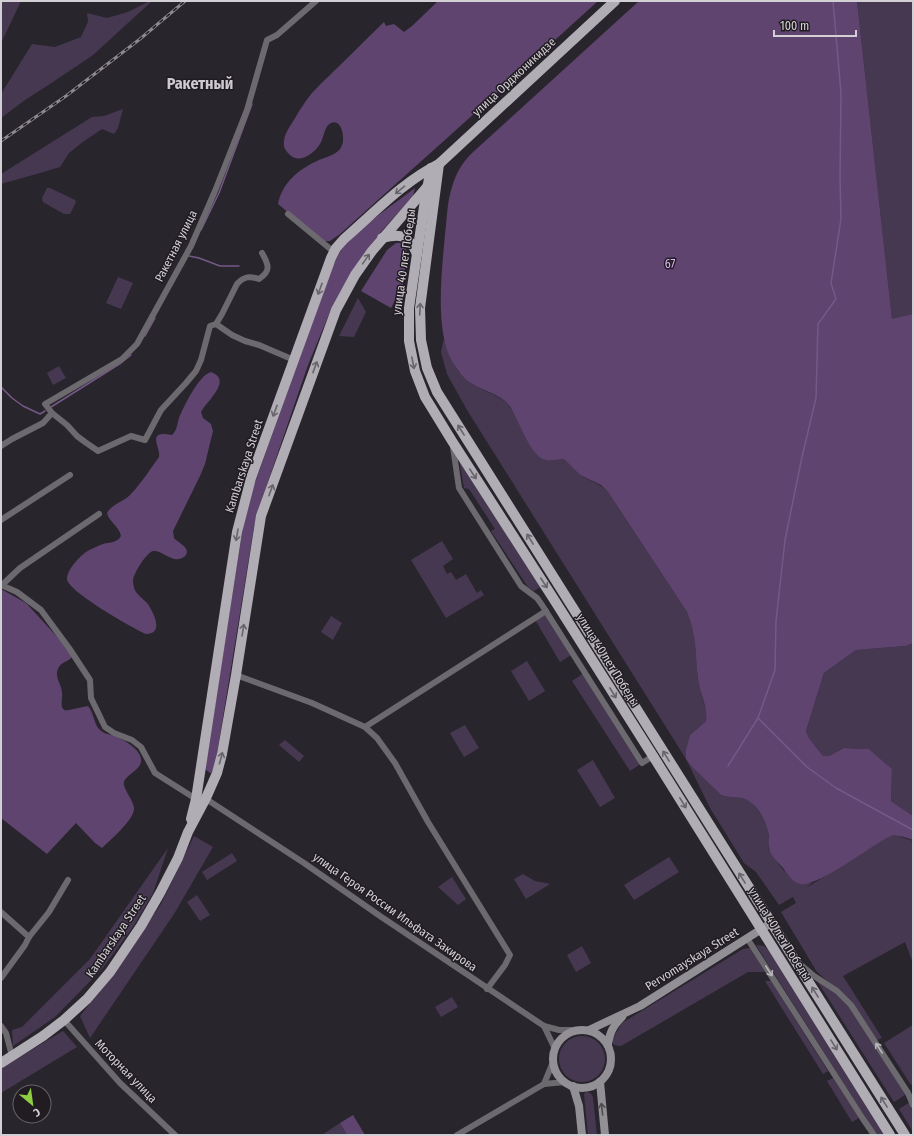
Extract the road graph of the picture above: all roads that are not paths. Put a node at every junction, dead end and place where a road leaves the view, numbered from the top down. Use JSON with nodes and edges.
{"nodes":[{"id":1,"x":316,"y":1,"type":"edge"},
{"id":2,"x":614,"y":1,"type":"edge"},
{"id":3,"x":436,"y":169,"type":"junction"},
{"id":4,"x":428,"y":186,"type":"junction"},
{"id":5,"x":430,"y":201,"type":"junction"},
{"id":6,"x":288,"y":214,"type":"dead end"},
{"id":7,"x":382,"y":238,"type":"junction"},
{"id":8,"x":334,"y":252,"type":"junction"},
{"id":9,"x":262,"y":253,"type":"dead end"},
{"id":10,"x":417,"y":254,"type":"junction"},
{"id":11,"x":216,"y":324,"type":"junction"},
{"id":12,"x":294,"y":360,"type":"junction"},
{"id":13,"x":52,"y":413,"type":"junction"},
{"id":14,"x":452,"y":441,"type":"junction"},
{"id":15,"x":1,"y":446,"type":"edge"},
{"id":16,"x":70,"y":475,"type":"dead end"},
{"id":17,"x":100,"y":514,"type":"dead end"},
{"id":18,"x":1,"y":520,"type":"edge"},
{"id":19,"x":2,"y":585,"type":"edge"},
{"id":20,"x":546,"y":611,"type":"junction"},
{"id":21,"x":579,"y":638,"type":"junction"},
{"id":22,"x":567,"y":646,"type":"junction"},
{"id":23,"x":236,"y":675,"type":"junction"},
{"id":24,"x":365,"y":727,"type":"junction"},
{"id":25,"x":653,"y":756,"type":"junction"},
{"id":26,"x":201,"y":765,"type":"junction"},
{"id":27,"x":217,"y":773,"type":"junction"},
{"id":28,"x":200,"y":797,"type":"junction"},
{"id":29,"x":68,"y":880,"type":"dead end"},
{"id":30,"x":1,"y":912,"type":"edge"},
{"id":31,"x":771,"y":923,"type":"junction"},
{"id":32,"x":762,"y":929,"type":"junction"},
{"id":33,"x":29,"y":937,"type":"junction"},
{"id":34,"x":747,"y":938,"type":"junction"},
{"id":35,"x":793,"y":958,"type":"junction"},
{"id":36,"x":1,"y":978,"type":"edge"},
{"id":37,"x":487,"y":989,"type":"junction"},
{"id":38,"x":625,"y":1014,"type":"junction"},
{"id":39,"x":64,"y":1020,"type":"junction"},
{"id":40,"x":1,"y":1026,"type":"edge"},
{"id":41,"x":544,"y":1026,"type":"junction"},
{"id":42,"x":577,"y":1030,"type":"junction"},
{"id":43,"x":589,"y":1030,"type":"junction"},
{"id":44,"x":608,"y":1044,"type":"junction"},
{"id":45,"x":555,"y":1049,"type":"junction"},
{"id":46,"x":12,"y":1056,"type":"junction"},
{"id":47,"x":553,"y":1062,"type":"junction"},
{"id":48,"x":1,"y":1063,"type":"edge"},
{"id":49,"x":565,"y":1082,"type":"junction"},
{"id":50,"x":600,"y":1082,"type":"junction"},
{"id":51,"x":544,"y":1084,"type":"junction"},
{"id":52,"x":573,"y":1086,"type":"junction"},
{"id":53,"x":911,"y":1092,"type":"edge"},
{"id":54,"x":913,"y":1105,"type":"edge"},
{"id":55,"x":175,"y":1135,"type":"edge"},
{"id":56,"x":457,"y":1135,"type":"edge"},
{"id":57,"x":582,"y":1135,"type":"edge"},
{"id":58,"x":605,"y":1135,"type":"edge"},
{"id":59,"x":874,"y":1135,"type":"edge"},
{"id":60,"x":890,"y":1135,"type":"edge"},
{"id":61,"x":905,"y":1135,"type":"edge"}],
"edges":[{"from":1,"to":13,"type":"street","name":"Ракетная улица"},
{"from":2,"to":3,"type":"main road","name":"улица Орджоникидзе"},
{"from":3,"to":4,"type":"main road","name":"улица 40 лет Победы"},
{"from":3,"to":5,"type":"main road","name":"улица 40 лет Победы"},
{"from":3,"to":8,"type":"main road","name":"Kambarskaya Street","one_way":true},
{"from":4,"to":5,"type":"main road","name":"улица 40 лет Победы"},
{"from":4,"to":7,"type":"main road","name":"Kambarskaya Street"},
{"from":5,"to":10,"type":"main road","name":"улица 40 лет Победы"},
{"from":31,"to":5,"type":"main road","name":"улица 40 лет Победы","one_way":true},
{"from":6,"to":8,"type":"street"},
{"from":7,"to":10,"type":"main road"},
{"from":23,"to":7,"type":"main road","name":"Kambarskaya Street","one_way":true},
{"from":8,"to":12,"type":"main road","name":"Kambarskaya Street","one_way":true},
{"from":9,"to":11,"type":"street"},
{"from":10,"to":14,"type":"main road","name":"улица 40 лет Победы","one_way":true},
{"from":11,"to":12,"type":"street"},
{"from":11,"to":13,"type":"street"},
{"from":12,"to":26,"type":"main road","name":"Kambarskaya Street","one_way":true},
{"from":13,"to":15,"type":"street"},
{"from":14,"to":20,"type":"street"},
{"from":14,"to":21,"type":"main road","name":"улица 40 лет Победы","one_way":true},
{"from":16,"to":18,"type":"street"},
{"from":17,"to":19,"type":"street"},
{"from":19,"to":28,"type":"street","name":"улица Героя России Ильфата Закирова"},
{"from":20,"to":22,"type":"street"},
{"from":20,"to":24,"type":"street"},
{"from":21,"to":22,"type":"street"},
{"from":21,"to":25,"type":"main road","name":"улица 40 лет Победы","one_way":true},
{"from":22,"to":25,"type":"street"},
{"from":23,"to":24,"type":"street"},
{"from":27,"to":23,"type":"main road","name":"Kambarskaya Street","one_way":true},
{"from":24,"to":37,"type":"street"},
{"from":25,"to":32,"type":"main road","name":"улица 40 лет Победы","one_way":true},
{"from":26,"to":27,"type":"main road"},
{"from":26,"to":28,"type":"main road","name":"Kambarskaya Street"},
{"from":27,"to":28,"type":"main road","name":"Kambarskaya Street"},
{"from":28,"to":37,"type":"street","name":"улица Героя России Ильфата Закирова"},
{"from":28,"to":39,"type":"main road","name":"Kambarskaya Street"},
{"from":29,"to":33,"type":"street"},
{"from":30,"to":33,"type":"street"},
{"from":31,"to":32,"type":"main road","name":"Pervomayskaya Street"},
{"from":31,"to":35,"type":"main road","name":"улица 40 лет Победы"},
{"from":32,"to":34,"type":"main road","name":"Pervomayskaya Street"},
{"from":32,"to":60,"type":"main road","name":"улица 40 лет Победы","one_way":true},
{"from":33,"to":36,"type":"street"},
{"from":34,"to":38,"type":"main road","name":"Pervomayskaya Street"},
{"from":34,"to":59,"type":"street","one_way":true},
{"from":53,"to":35,"type":"street","name":"улица 40 лет Победы","one_way":true},
{"from":61,"to":35,"type":"main road","name":"улица 40 лет Победы","one_way":true},
{"from":37,"to":41,"type":"street","name":"улица Героя России Ильфата Закирова"},
{"from":38,"to":43,"type":"main road","name":"Pervomayskaya Street"},
{"from":38,"to":44,"type":"main road","name":"Pervomayskaya Street"},
{"from":39,"to":46,"type":"main road","name":"Kambarskaya Street"},
{"from":39,"to":55,"type":"street","name":"Моторная улица"},
{"from":40,"to":46,"type":"street"},
{"from":41,"to":42,"type":"street","name":"улица Героя России Ильфата Закирова"},
{"from":41,"to":45,"type":"street"},
{"from":42,"to":43,"type":"main road"},
{"from":42,"to":45,"type":"main road"},
{"from":43,"to":44,"type":"main road"},
{"from":44,"to":50,"type":"main road"},
{"from":45,"to":47,"type":"main road"},
{"from":46,"to":48,"type":"main road","name":"Kambarskaya Street"},
{"from":47,"to":49,"type":"main road"},
{"from":47,"to":51,"type":"street"},
{"from":49,"to":51,"type":"street"},
{"from":49,"to":52,"type":"main road"},
{"from":50,"to":52,"type":"main road"},
{"from":58,"to":50,"type":"main road","one_way":true},
{"from":51,"to":56,"type":"street"},
{"from":52,"to":57,"type":"main road"},
{"from":53,"to":54,"type":"street","name":"улица 40 лет Победы"}]}
